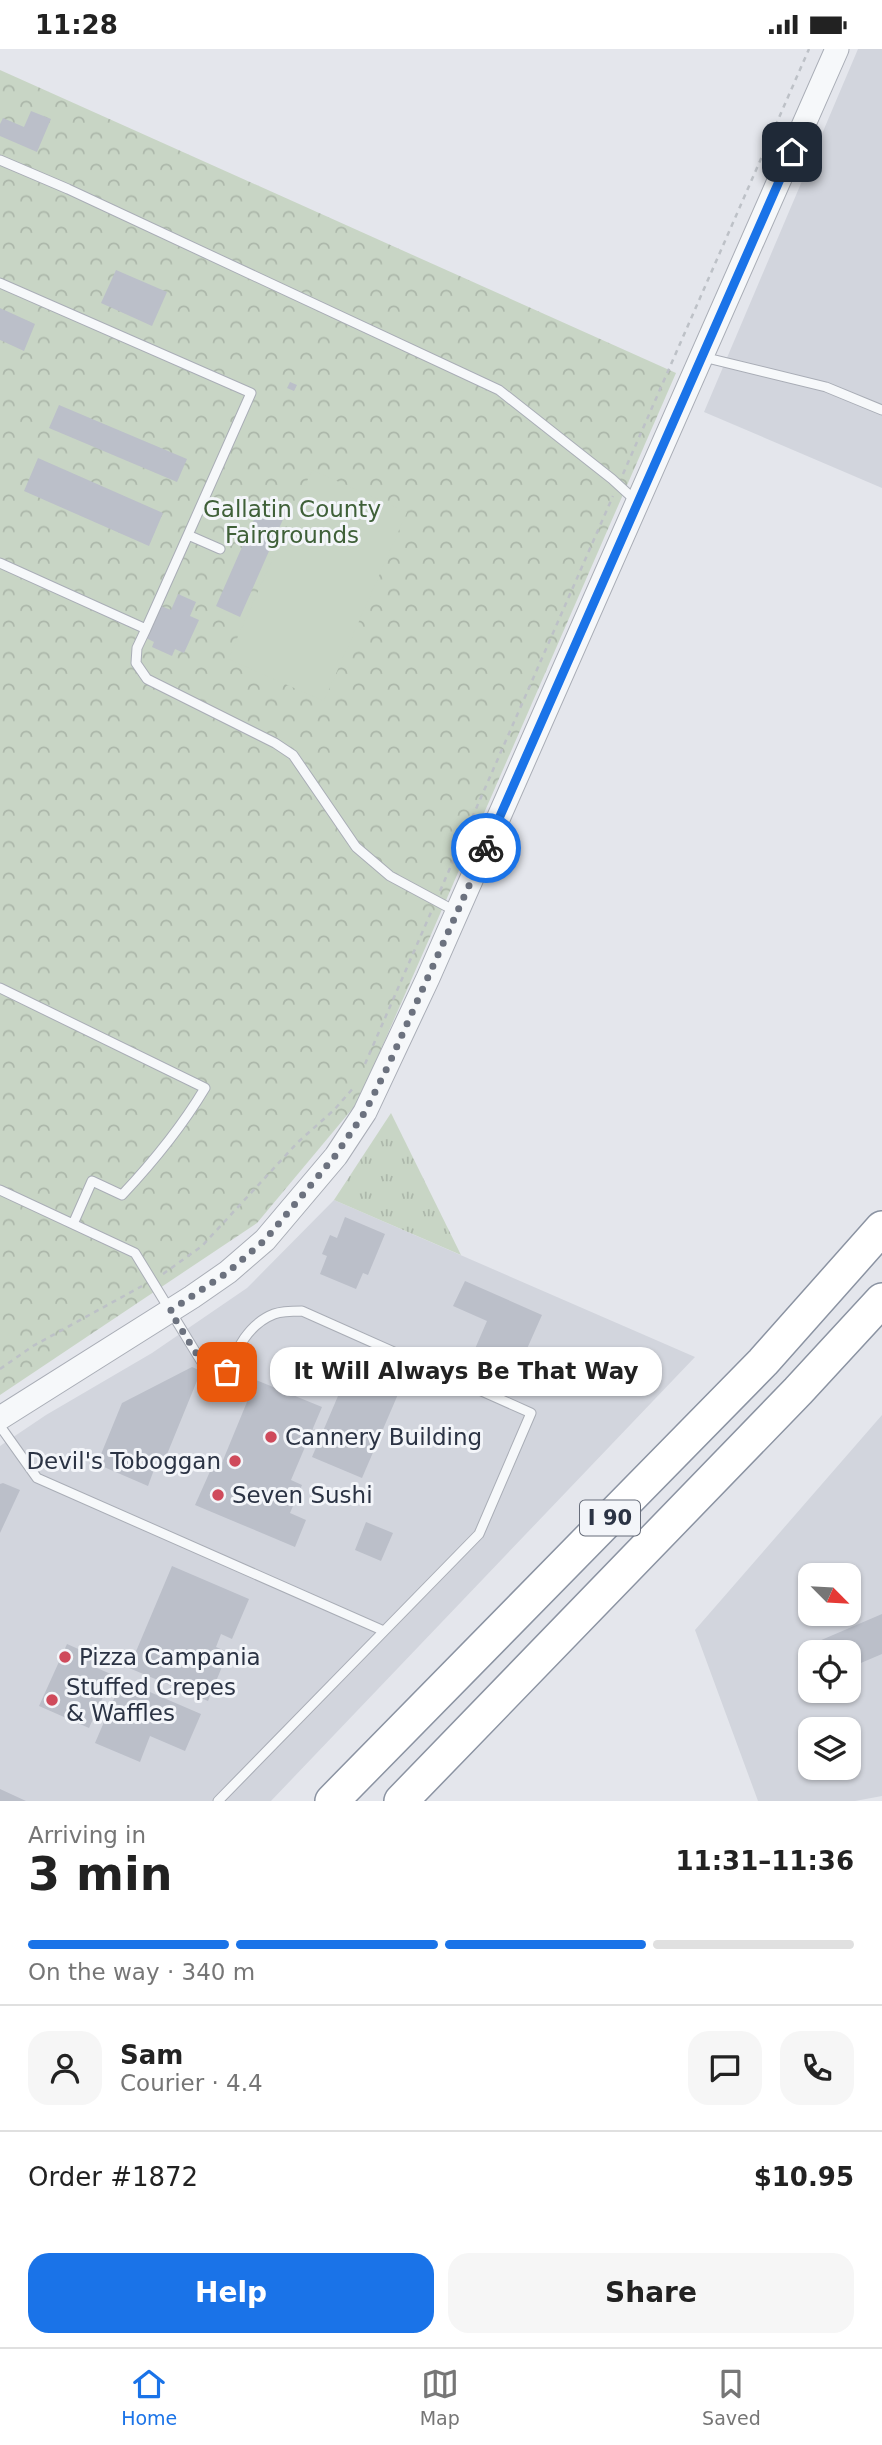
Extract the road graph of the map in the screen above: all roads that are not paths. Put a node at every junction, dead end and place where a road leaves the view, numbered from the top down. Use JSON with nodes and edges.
{"nodes":[{"id":1,"x":837,"y":49,"type":"edge"},
{"id":2,"x":0,"y":160,"type":"edge"},
{"id":3,"x":0,"y":283,"type":"edge"},
{"id":4,"x":701,"y":356,"type":"junction"},
{"id":5,"x":882,"y":410,"type":"edge"},
{"id":6,"x":637,"y":503,"type":"junction"},
{"id":7,"x":188,"y":535,"type":"junction"},
{"id":8,"x":220,"y":549,"type":"dead end"},
{"id":9,"x":0,"y":563,"type":"edge"},
{"id":10,"x":146,"y":629,"type":"junction"},
{"id":11,"x":457,"y":912,"type":"junction"},
{"id":12,"x":0,"y":988,"type":"edge"},
{"id":13,"x":0,"y":1190,"type":"edge"},
{"id":14,"x":73,"y":1224,"type":"junction"},
{"id":15,"x":882,"y":1228,"type":"edge"},
{"id":16,"x":882,"y":1300,"type":"edge"},
{"id":17,"x":170,"y":1311,"type":"junction"},
{"id":18,"x":0,"y":1418,"type":"edge"},
{"id":19,"x":0,"y":1426,"type":"edge"},
{"id":20,"x":384,"y":1631,"type":"junction"},
{"id":21,"x":218,"y":1801,"type":"edge"},
{"id":22,"x":332,"y":1801,"type":"edge"},
{"id":23,"x":401,"y":1801,"type":"edge"}],
"edges":[{"from":1,"to":4,"type":"street"},
{"from":2,"to":6,"type":"lane"},
{"from":3,"to":7,"type":"lane"},
{"from":4,"to":5,"type":"lane"},
{"from":4,"to":6,"type":"street"},
{"from":6,"to":11,"type":"street"},
{"from":7,"to":8,"type":"lane"},
{"from":7,"to":10,"type":"lane"},
{"from":9,"to":10,"type":"lane"},
{"from":10,"to":11,"type":"lane"},
{"from":11,"to":17,"type":"street"},
{"from":12,"to":14,"type":"lane"},
{"from":13,"to":14,"type":"lane"},
{"from":14,"to":17,"type":"lane"},
{"from":15,"to":22,"type":"highway","number":"I 90"},
{"from":16,"to":23,"type":"highway","number":"I 90"},
{"from":17,"to":18,"type":"street"},
{"from":17,"to":20,"type":"lane"},
{"from":19,"to":20,"type":"lane"},
{"from":20,"to":21,"type":"lane"}]}
